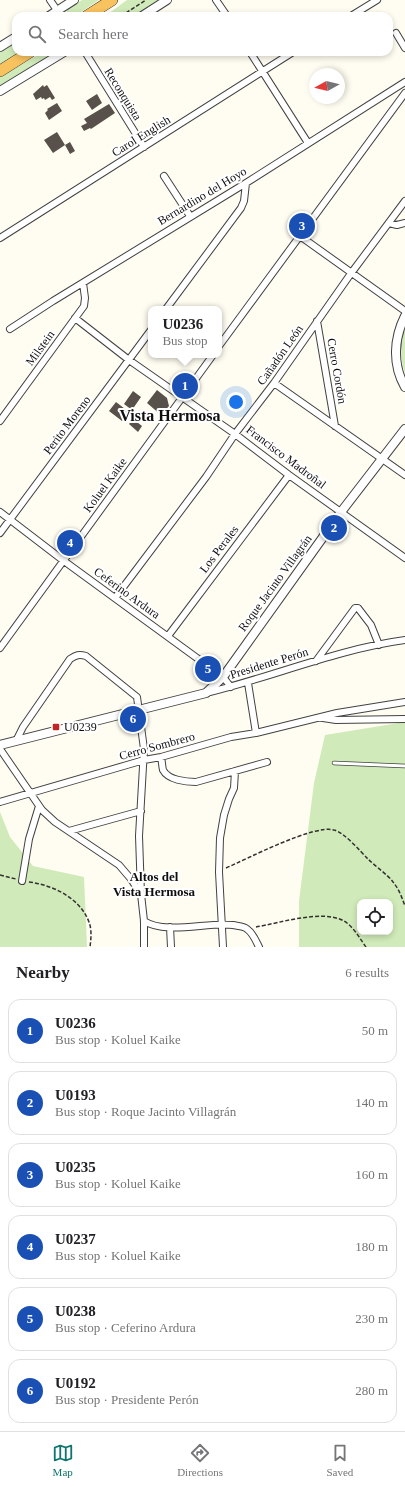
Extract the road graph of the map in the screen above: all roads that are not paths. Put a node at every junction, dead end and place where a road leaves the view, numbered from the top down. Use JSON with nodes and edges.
{"nodes":[{"id":1,"x":50,"y":0,"type":"edge"},
{"id":2,"x":74,"y":0,"type":"edge"},
{"id":3,"x":112,"y":0,"type":"edge"},
{"id":4,"x":167,"y":0,"type":"edge"},
{"id":5,"x":216,"y":0,"type":"edge"},
{"id":6,"x":376,"y":0,"type":"edge"},
{"id":7,"x":58,"y":12,"type":"edge"},
{"id":8,"x":60,"y":12,"type":"edge"},
{"id":9,"x":94,"y":12,"type":"edge"},
{"id":10,"x":99,"y":12,"type":"edge"},
{"id":11,"x":148,"y":12,"type":"edge"},
{"id":12,"x":224,"y":12,"type":"edge"},
{"id":13,"x":357,"y":12,"type":"edge"},
{"id":14,"x":396,"y":33,"type":"dead end"},
{"id":15,"x":12,"y":40,"type":"edge"},
{"id":16,"x":0,"y":47,"type":"edge"},
{"id":17,"x":405,"y":48,"type":"edge"},
{"id":18,"x":24,"y":56,"type":"edge"},
{"id":19,"x":25,"y":56,"type":"edge"},
{"id":20,"x":57,"y":56,"type":"edge"},
{"id":21,"x":87,"y":56,"type":"edge"},
{"id":22,"x":252,"y":56,"type":"edge"},
{"id":23,"x":287,"y":56,"type":"edge"},
{"id":24,"x":19,"y":59,"type":"junction"},
{"id":25,"x":0,"y":71,"type":"edge"},
{"id":26,"x":262,"y":72,"type":"junction"},
{"id":27,"x":405,"y":82,"type":"edge"},
{"id":28,"x":0,"y":91,"type":"edge"},
{"id":29,"x":405,"y":93,"type":"edge"},
{"id":30,"x":308,"y":143,"type":"junction"},
{"id":31,"x":144,"y":147,"type":"junction"},
{"id":32,"x":164,"y":176,"type":"dead end"},
{"id":33,"x":246,"y":183,"type":"junction"},
{"id":34,"x":405,"y":201,"type":"edge"},
{"id":35,"x":190,"y":216,"type":"junction"},
{"id":36,"x":389,"y":223,"type":"junction"},
{"id":37,"x":405,"y":223,"type":"edge"},
{"id":38,"x":300,"y":236,"type":"junction"},
{"id":39,"x":0,"y":238,"type":"edge"},
{"id":40,"x":352,"y":272,"type":"junction"},
{"id":41,"x":83,"y":283,"type":"junction"},
{"id":42,"x":168,"y":306,"type":"edge"},
{"id":43,"x":405,"y":311,"type":"edge"},
{"id":44,"x":405,"y":316,"type":"edge"},
{"id":45,"x":75,"y":318,"type":"junction"},
{"id":46,"x":317,"y":320,"type":"junction"},
{"id":47,"x":10,"y":329,"type":"dead end"},
{"id":48,"x":148,"y":334,"type":"edge"},
{"id":49,"x":222,"y":342,"type":"edge"},
{"id":50,"x":211,"y":358,"type":"edge"},
{"id":51,"x":129,"y":360,"type":"junction"},
{"id":52,"x":274,"y":383,"type":"junction"},
{"id":53,"x":405,"y":387,"type":"edge"},
{"id":54,"x":182,"y":396,"type":"junction"},
{"id":55,"x":0,"y":422,"type":"edge"},
{"id":56,"x":335,"y":426,"type":"junction"},
{"id":57,"x":405,"y":429,"type":"edge"},
{"id":58,"x":235,"y":434,"type":"junction"},
{"id":59,"x":381,"y":459,"type":"junction"},
{"id":60,"x":289,"y":475,"type":"junction"},
{"id":61,"x":405,"y":475,"type":"edge"},
{"id":62,"x":0,"y":512,"type":"edge"},
{"id":63,"x":341,"y":512,"type":"junction"},
{"id":64,"x":11,"y":520,"type":"junction"},
{"id":65,"x":0,"y":533,"type":"edge"},
{"id":66,"x":405,"y":558,"type":"edge"},
{"id":67,"x":64,"y":561,"type":"junction"},
{"id":68,"x":115,"y":598,"type":"junction"},
{"id":69,"x":168,"y":636,"type":"junction"},
{"id":70,"x":405,"y":640,"type":"edge"},
{"id":71,"x":379,"y":645,"type":"junction"},
{"id":72,"x":0,"y":648,"type":"edge"},
{"id":73,"x":316,"y":661,"type":"junction"},
{"id":74,"x":223,"y":677,"type":"junction"},
{"id":75,"x":248,"y":683,"type":"junction"},
{"id":76,"x":231,"y":687,"type":"junction"},
{"id":77,"x":206,"y":693,"type":"junction"},
{"id":78,"x":405,"y":702,"type":"edge"},
{"id":79,"x":139,"y":711,"type":"junction"},
{"id":80,"x":321,"y":718,"type":"junction"},
{"id":81,"x":405,"y":719,"type":"edge"},
{"id":82,"x":256,"y":733,"type":"junction"},
{"id":83,"x":16,"y":741,"type":"junction"},
{"id":84,"x":0,"y":745,"type":"edge"},
{"id":85,"x":0,"y":749,"type":"edge"},
{"id":86,"x":161,"y":757,"type":"junction"},
{"id":87,"x":144,"y":760,"type":"junction"},
{"id":88,"x":267,"y":762,"type":"dead end"},
{"id":89,"x":334,"y":763,"type":"dead end"},
{"id":90,"x":405,"y":766,"type":"edge"},
{"id":91,"x":235,"y":771,"type":"junction"},
{"id":92,"x":30,"y":794,"type":"junction"},
{"id":93,"x":0,"y":802,"type":"edge"},
{"id":94,"x":39,"y":806,"type":"junction"},
{"id":95,"x":141,"y":811,"type":"junction"},
{"id":96,"x":69,"y":831,"type":"junction"},
{"id":97,"x":22,"y":881,"type":"road end"},
{"id":98,"x":141,"y":894,"type":"junction"},
{"id":99,"x":144,"y":921,"type":"junction"},
{"id":100,"x":221,"y":924,"type":"junction"},
{"id":101,"x":170,"y":927,"type":"junction"},
{"id":102,"x":144,"y":947,"type":"edge"},
{"id":103,"x":171,"y":947,"type":"edge"},
{"id":104,"x":223,"y":947,"type":"edge"},
{"id":105,"x":259,"y":947,"type":"edge"}],
"edges":[{"from":1,"to":7,"type":"street"},
{"from":2,"to":8,"type":"street"},
{"from":3,"to":9,"type":"highway"},
{"from":3,"to":10,"type":"street"},
{"from":4,"to":11,"type":"street"},
{"from":5,"to":12,"type":"street"},
{"from":6,"to":13,"type":"street"},
{"from":14,"to":17,"type":"street"},
{"from":15,"to":16,"type":"street"},
{"from":18,"to":24,"type":"highway"},
{"from":19,"to":24,"type":"street"},
{"from":20,"to":28,"type":"street"},
{"from":21,"to":31,"type":"street","name":"Reconquista"},
{"from":22,"to":26,"type":"street"},
{"from":23,"to":26,"type":"street","name":"Carol English"},
{"from":24,"to":25,"type":"highway"},
{"from":26,"to":30,"type":"street"},
{"from":26,"to":31,"type":"street","name":"Carol English"},
{"from":27,"to":30,"type":"street","name":"Bernardino del Hoyo"},
{"from":29,"to":38,"type":"street"},
{"from":30,"to":33,"type":"street","name":"Bernardino del Hoyo"},
{"from":31,"to":39,"type":"street","name":"Carol English"},
{"from":32,"to":35,"type":"street"},
{"from":33,"to":35,"type":"street","name":"Bernardino del Hoyo"},
{"from":33,"to":42,"type":"street"},
{"from":34,"to":36,"type":"street","name":"Cañadón León"},
{"from":35,"to":41,"type":"street","name":"Bernardino del Hoyo"},
{"from":36,"to":37,"type":"street"},
{"from":36,"to":40,"type":"street","name":"Cañadón León"},
{"from":38,"to":40,"type":"street"},
{"from":38,"to":49,"type":"street"},
{"from":40,"to":43,"type":"street"},
{"from":40,"to":46,"type":"street","name":"Cañadón León"},
{"from":41,"to":45,"type":"street","name":"Milstein"},
{"from":41,"to":47,"type":"street","name":"Bernardino del Hoyo"},
{"from":44,"to":53,"type":"street"},
{"from":45,"to":51,"type":"street","name":"Francisco Madroñal"},
{"from":45,"to":55,"type":"street","name":"Milstein"},
{"from":46,"to":52,"type":"street","name":"Cañadón León"},
{"from":46,"to":56,"type":"street","name":"Cerro Cordón"},
{"from":48,"to":51,"type":"street","name":"Perito Moreno"},
{"from":50,"to":54,"type":"street","name":"Koluel Kaike"},
{"from":51,"to":54,"type":"street","name":"Francisco Madroñal"},
{"from":51,"to":64,"type":"street","name":"Perito Moreno"},
{"from":52,"to":56,"type":"street"},
{"from":52,"to":58,"type":"street","name":"Cañadón León"},
{"from":54,"to":58,"type":"street","name":"Francisco Madroñal"},
{"from":54,"to":67,"type":"street","name":"Koluel Kaike"},
{"from":56,"to":59,"type":"street"},
{"from":57,"to":59,"type":"street","name":"Roque Jacinto Villagrán"},
{"from":58,"to":60,"type":"street","name":"Francisco Madroñal"},
{"from":58,"to":68,"type":"street","name":"Cañadón León"},
{"from":59,"to":61,"type":"street"},
{"from":59,"to":63,"type":"street","name":"Roque Jacinto Villagrán"},
{"from":60,"to":63,"type":"street","name":"Francisco Madroñal"},
{"from":60,"to":69,"type":"street","name":"Los Perales"},
{"from":62,"to":64,"type":"street","name":"Ceferino Ardura"},
{"from":63,"to":66,"type":"street","name":"Francisco Madroñal"},
{"from":63,"to":74,"type":"street","name":"Roque Jacinto Villagrán"},
{"from":64,"to":65,"type":"street","name":"Perito Moreno"},
{"from":64,"to":67,"type":"street","name":"Ceferino Ardura"},
{"from":67,"to":68,"type":"street","name":"Ceferino Ardura"},
{"from":67,"to":72,"type":"street","name":"Koluel Kaike"},
{"from":68,"to":69,"type":"street","name":"Ceferino Ardura"},
{"from":69,"to":74,"type":"street","name":"Ceferino Ardura"},
{"from":70,"to":71,"type":"street","name":"Presidente Perón"},
{"from":71,"to":73,"type":"street","name":"Presidente Perón"},
{"from":71,"to":73,"type":"street"},
{"from":73,"to":75,"type":"street","name":"Presidente Perón"},
{"from":74,"to":76,"type":"street","name":"Ceferino Ardura"},
{"from":74,"to":77,"type":"street","name":"Roque Jacinto Villagrán"},
{"from":75,"to":76,"type":"street","name":"Presidente Perón"},
{"from":75,"to":82,"type":"street"},
{"from":76,"to":77,"type":"street","name":"Presidente Perón"},
{"from":77,"to":79,"type":"street","name":"Presidente Perón"},
{"from":78,"to":80,"type":"street","name":"Cerro Sombrero"},
{"from":79,"to":83,"type":"street","name":"Presidente Perón"},
{"from":79,"to":83,"type":"street"},
{"from":79,"to":87,"type":"street"},
{"from":80,"to":81,"type":"street","name":"Cerro Sombrero"},
{"from":80,"to":82,"type":"street","name":"Cerro Sombrero"},
{"from":82,"to":86,"type":"street","name":"Cerro Sombrero"},
{"from":83,"to":84,"type":"street","name":"Presidente Perón"},
{"from":85,"to":92,"type":"street"},
{"from":86,"to":87,"type":"street","name":"Cerro Sombrero"},
{"from":86,"to":91,"type":"street"},
{"from":87,"to":92,"type":"street","name":"Cerro Sombrero"},
{"from":87,"to":95,"type":"street"},
{"from":88,"to":91,"type":"street"},
{"from":89,"to":90,"type":"lane"},
{"from":91,"to":100,"type":"street"},
{"from":92,"to":93,"type":"street","name":"Cerro Sombrero"},
{"from":92,"to":94,"type":"street"},
{"from":94,"to":96,"type":"street"},
{"from":94,"to":97,"type":"street"},
{"from":95,"to":96,"type":"street"},
{"from":95,"to":98,"type":"street"},
{"from":96,"to":98,"type":"street"},
{"from":98,"to":99,"type":"street"},
{"from":99,"to":101,"type":"street"},
{"from":99,"to":102,"type":"street"},
{"from":100,"to":101,"type":"street"},
{"from":100,"to":104,"type":"street"},
{"from":100,"to":105,"type":"street"},
{"from":101,"to":103,"type":"street"}]}
